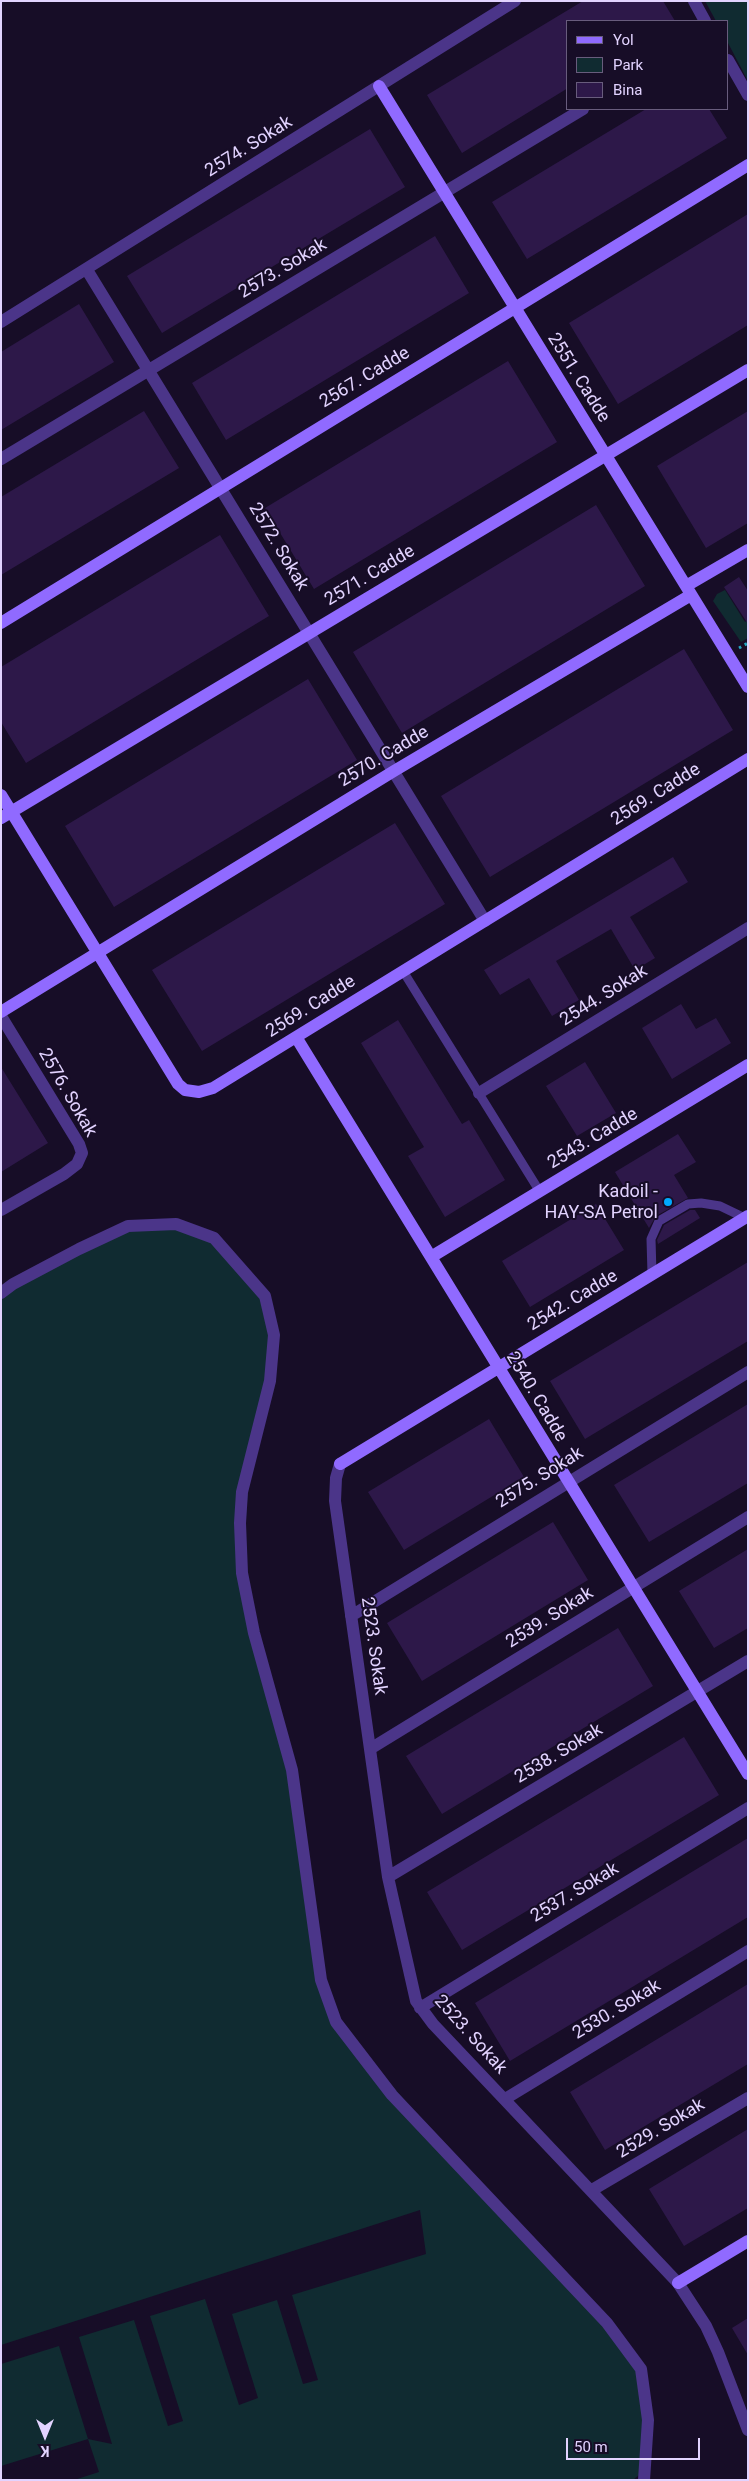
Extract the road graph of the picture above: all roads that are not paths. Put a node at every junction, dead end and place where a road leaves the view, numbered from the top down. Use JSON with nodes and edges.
{"nodes":[{"id":1,"x":516,"y":1,"type":"edge"},
{"id":2,"x":694,"y":1,"type":"edge"},
{"id":3,"x":704,"y":20,"type":"edge"},
{"id":4,"x":729,"y":62,"type":"edge"},
{"id":5,"x":379,"y":86,"type":"junction"},
{"id":6,"x":748,"y":95,"type":"edge"},
{"id":7,"x":581,"y":110,"type":"edge"},
{"id":8,"x":748,"y":165,"type":"edge"},
{"id":9,"x":444,"y":192,"type":"junction"},
{"id":10,"x":87,"y":270,"type":"junction"},
{"id":11,"x":514,"y":307,"type":"junction"},
{"id":12,"x":1,"y":322,"type":"edge"},
{"id":13,"x":149,"y":370,"type":"junction"},
{"id":14,"x":748,"y":370,"type":"edge"},
{"id":15,"x":606,"y":456,"type":"junction"},
{"id":16,"x":1,"y":459,"type":"edge"},
{"id":17,"x":220,"y":487,"type":"junction"},
{"id":18,"x":748,"y":550,"type":"edge"},
{"id":19,"x":688,"y":590,"type":"junction"},
{"id":20,"x":1,"y":623,"type":"edge"},
{"id":21,"x":310,"y":633,"type":"junction"},
{"id":22,"x":748,"y":687,"type":"edge"},
{"id":23,"x":748,"y":759,"type":"edge"},
{"id":24,"x":394,"y":771,"type":"junction"},
{"id":25,"x":1,"y":795,"type":"edge"},
{"id":26,"x":6,"y":815,"type":"edge"},
{"id":27,"x":485,"y":920,"type":"junction"},
{"id":28,"x":748,"y":928,"type":"edge"},
{"id":29,"x":98,"y":953,"type":"junction"},
{"id":30,"x":404,"y":971,"type":"junction"},
{"id":31,"x":1,"y":1014,"type":"edge"},
{"id":32,"x":296,"y":1037,"type":"junction"},
{"id":33,"x":748,"y":1065,"type":"edge"},
{"id":34,"x":479,"y":1094,"type":"junction"},
{"id":35,"x":540,"y":1192,"type":"junction"},
{"id":36,"x":1,"y":1210,"type":"edge"},
{"id":37,"x":746,"y":1217,"type":"edge"},
{"id":38,"x":430,"y":1257,"type":"junction"},
{"id":39,"x":652,"y":1274,"type":"junction"},
{"id":40,"x":1,"y":1293,"type":"edge"},
{"id":41,"x":498,"y":1368,"type":"junction"},
{"id":42,"x":748,"y":1372,"type":"edge"},
{"id":43,"x":340,"y":1464,"type":"joint"},
{"id":44,"x":568,"y":1481,"type":"junction"},
{"id":45,"x":748,"y":1517,"type":"edge"},
{"id":46,"x":632,"y":1588,"type":"junction"},
{"id":47,"x":351,"y":1616,"type":"junction"},
{"id":48,"x":748,"y":1661,"type":"edge"},
{"id":49,"x":696,"y":1692,"type":"junction"},
{"id":50,"x":370,"y":1749,"type":"junction"},
{"id":51,"x":748,"y":1774,"type":"edge"},
{"id":52,"x":748,"y":1808,"type":"edge"},
{"id":53,"x":388,"y":1877,"type":"junction"},
{"id":54,"x":748,"y":1952,"type":"edge"},
{"id":55,"x":420,"y":2008,"type":"junction"},
{"id":56,"x":748,"y":2098,"type":"edge"},
{"id":57,"x":505,"y":2099,"type":"junction"},
{"id":58,"x":592,"y":2190,"type":"junction"},
{"id":59,"x":748,"y":2241,"type":"edge"},
{"id":60,"x":678,"y":2283,"type":"junction"},
{"id":61,"x":748,"y":2430,"type":"edge"},
{"id":62,"x":644,"y":2480,"type":"edge"}],
"edges":[{"from":1,"to":5,"type":"street","name":"2574. Sokak"},
{"from":2,"to":3,"type":"street"},
{"from":4,"to":6,"type":"street"},
{"from":5,"to":9,"type":"street","name":"2551. Cadde"},
{"from":5,"to":10,"type":"street","name":"2574. Sokak"},
{"from":7,"to":9,"type":"street","name":"2573. Sokak"},
{"from":8,"to":11,"type":"street","name":"2567. Cadde"},
{"from":9,"to":11,"type":"street","name":"2551. Cadde"},
{"from":9,"to":13,"type":"street","name":"2573. Sokak"},
{"from":10,"to":12,"type":"street","name":"2574. Sokak"},
{"from":10,"to":13,"type":"street","name":"2572. Sokak"},
{"from":11,"to":15,"type":"street","name":"2551. Cadde"},
{"from":11,"to":17,"type":"street","name":"2567. Cadde"},
{"from":13,"to":16,"type":"street","name":"2573. Sokak"},
{"from":13,"to":17,"type":"street","name":"2572. Sokak"},
{"from":14,"to":15,"type":"street","name":"2571. Cadde"},
{"from":15,"to":19,"type":"street","name":"2551. Cadde"},
{"from":15,"to":21,"type":"street","name":"2571. Cadde"},
{"from":17,"to":20,"type":"street","name":"2567. Cadde"},
{"from":17,"to":21,"type":"street","name":"2572. Sokak"},
{"from":18,"to":19,"type":"street","name":"2570. Cadde"},
{"from":19,"to":22,"type":"street","name":"2551. Cadde"},
{"from":19,"to":24,"type":"street","name":"2570. Cadde"},
{"from":21,"to":24,"type":"street","name":"2572. Sokak"},
{"from":21,"to":26,"type":"street","name":"2571. Cadde"},
{"from":23,"to":27,"type":"street","name":"2569. Cadde"},
{"from":24,"to":27,"type":"street","name":"2572. Sokak"},
{"from":24,"to":29,"type":"street","name":"2570. Cadde"},
{"from":25,"to":26,"type":"street","name":"2569. Cadde"},
{"from":26,"to":29,"type":"street","name":"2569. Cadde"},
{"from":27,"to":30,"type":"street","name":"2569. Cadde"},
{"from":28,"to":34,"type":"street","name":"2544. Sokak"},
{"from":29,"to":31,"type":"street","name":"2570. Cadde"},
{"from":29,"to":32,"type":"street","name":"2569. Cadde"},
{"from":30,"to":32,"type":"street","name":"2569. Cadde"},
{"from":30,"to":34,"type":"lane"},
{"from":31,"to":36,"type":"street","name":"2576. Sokak"},
{"from":32,"to":38,"type":"street","name":"2540. Cadde"},
{"from":33,"to":35,"type":"street","name":"2543. Cadde"},
{"from":34,"to":35,"type":"lane"},
{"from":35,"to":38,"type":"street","name":"2543. Cadde"},
{"from":37,"to":39,"type":"street","name":"2542. Cadde"},
{"from":37,"to":39,"type":"lane"},
{"from":38,"to":41,"type":"street","name":"2540. Cadde"},
{"from":39,"to":41,"type":"street","name":"2542. Cadde"},
{"from":40,"to":62,"type":"street"},
{"from":41,"to":43,"type":"street","name":"2542. Cadde"},
{"from":41,"to":44,"type":"street","name":"2540. Cadde"},
{"from":42,"to":44,"type":"street","name":"2575. Sokak"},
{"from":43,"to":47,"type":"street","name":"2523. Sokak"},
{"from":44,"to":46,"type":"street","name":"2540. Cadde"},
{"from":44,"to":47,"type":"street","name":"2575. Sokak"},
{"from":45,"to":46,"type":"street","name":"2539. Sokak"},
{"from":46,"to":49,"type":"street","name":"2540. Cadde"},
{"from":46,"to":50,"type":"street","name":"2539. Sokak"},
{"from":47,"to":50,"type":"street","name":"2523. Sokak"},
{"from":48,"to":49,"type":"street","name":"2538. Sokak"},
{"from":49,"to":51,"type":"street","name":"2540. Cadde"},
{"from":49,"to":53,"type":"street","name":"2538. Sokak"},
{"from":50,"to":53,"type":"street","name":"2523. Sokak"},
{"from":52,"to":55,"type":"street","name":"2537. Sokak"},
{"from":53,"to":55,"type":"street","name":"2523. Sokak"},
{"from":54,"to":57,"type":"street","name":"2530. Sokak"},
{"from":55,"to":57,"type":"street","name":"2523. Sokak"},
{"from":56,"to":58,"type":"street","name":"2529. Sokak"},
{"from":57,"to":58,"type":"street","name":"2523. Sokak"},
{"from":58,"to":60,"type":"street","name":"2523. Sokak"},
{"from":59,"to":60,"type":"street"},
{"from":60,"to":61,"type":"street","name":"2523. Sokak"}]}
